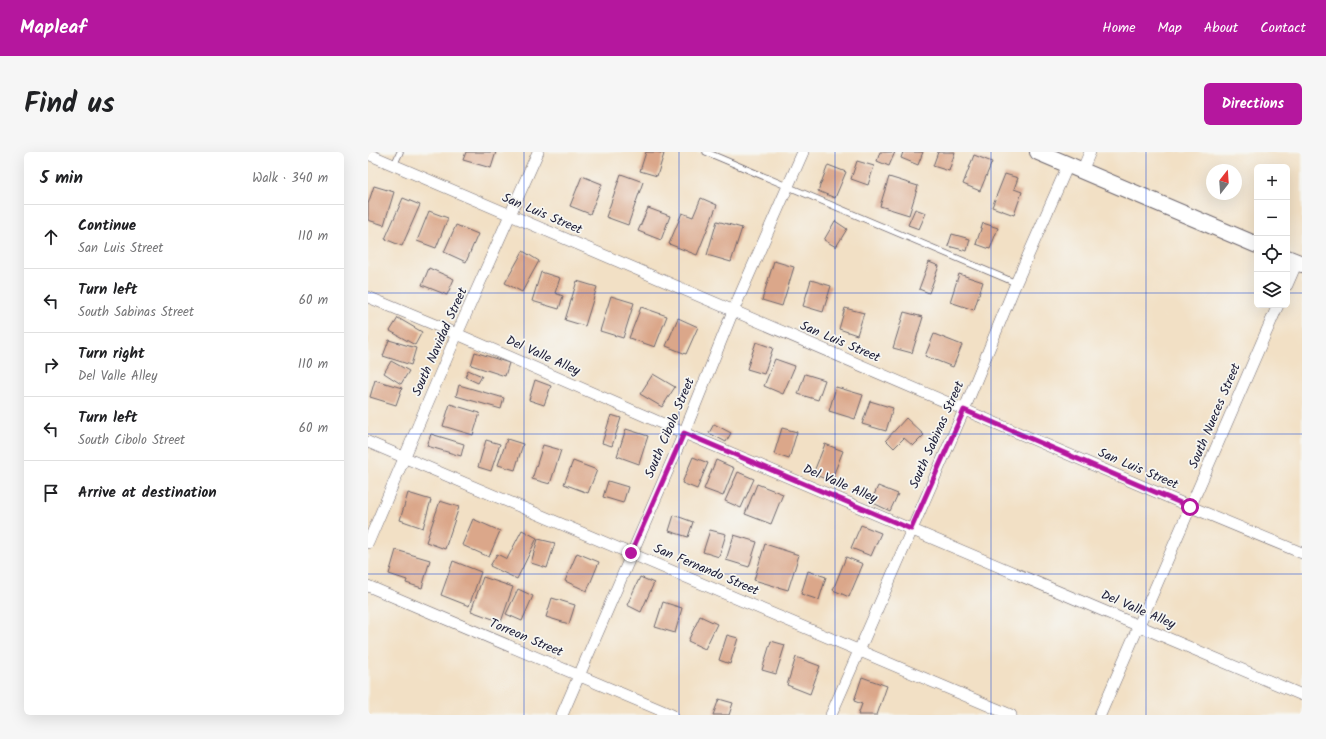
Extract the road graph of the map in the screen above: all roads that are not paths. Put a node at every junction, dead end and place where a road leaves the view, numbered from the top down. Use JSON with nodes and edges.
{"nodes":[{"id":1,"x":400,"y":152,"type":"edge"},
{"id":2,"x":538,"y":152,"type":"edge"},
{"id":3,"x":706,"y":152,"type":"edge"},
{"id":4,"x":803,"y":152,"type":"edge"},
{"id":5,"x":1038,"y":152,"type":"edge"},
{"id":6,"x":1090,"y":152,"type":"edge"},
{"id":7,"x":368,"y":154,"type":"edge"},
{"id":8,"x":394,"y":165,"type":"junction"},
{"id":9,"x":1075,"y":168,"type":"junction"},
{"id":10,"x":788,"y":188,"type":"junction"},
{"id":11,"x":511,"y":216,"type":"junction"},
{"id":12,"x":1254,"y":244,"type":"edge"},
{"id":13,"x":1298,"y":262,"type":"edge"},
{"id":14,"x":1290,"y":279,"type":"edge"},
{"id":15,"x":1016,"y":283,"type":"junction"},
{"id":16,"x":368,"y":297,"type":"edge"},
{"id":17,"x":1277,"y":308,"type":"edge"},
{"id":18,"x":734,"y":311,"type":"junction"},
{"id":19,"x":458,"y":334,"type":"junction"},
{"id":20,"x":964,"y":410,"type":"junction"},
{"id":21,"x":684,"y":433,"type":"junction"},
{"id":22,"x":368,"y":442,"type":"edge"},
{"id":23,"x":405,"y":457,"type":"junction"},
{"id":24,"x":1190,"y":507,"type":"junction"},
{"id":25,"x":911,"y":529,"type":"junction"},
{"id":26,"x":368,"y":543,"type":"edge"},
{"id":27,"x":631,"y":553,"type":"junction"},
{"id":28,"x":1302,"y":553,"type":"edge"},
{"id":29,"x":368,"y":586,"type":"edge"},
{"id":30,"x":1139,"y":626,"type":"junction"},
{"id":31,"x":859,"y":650,"type":"junction"},
{"id":32,"x":579,"y":676,"type":"junction"},
{"id":33,"x":1302,"y":695,"type":"edge"},
{"id":34,"x":562,"y":715,"type":"edge"},
{"id":35,"x":672,"y":715,"type":"edge"},
{"id":36,"x":831,"y":715,"type":"edge"},
{"id":37,"x":1011,"y":715,"type":"edge"},
{"id":38,"x":1100,"y":715,"type":"edge"}],
"edges":[{"from":1,"to":8,"type":"lane"},
{"from":2,"to":11,"type":"street","name":"South Navidad Street"},
{"from":3,"to":10,"type":"lane"},
{"from":4,"to":10,"type":"street","name":"South Cibolo Street"},
{"from":5,"to":9,"type":"street"},
{"from":6,"to":9,"type":"street","name":"South Sabinas Street"},
{"from":7,"to":8,"type":"street","name":"San Luis Street"},
{"from":8,"to":11,"type":"street","name":"San Luis Street"},
{"from":9,"to":12,"type":"street"},
{"from":9,"to":15,"type":"street","name":"South Sabinas Street"},
{"from":10,"to":15,"type":"lane"},
{"from":10,"to":18,"type":"street","name":"South Cibolo Street"},
{"from":11,"to":18,"type":"street","name":"San Luis Street"},
{"from":11,"to":19,"type":"street","name":"South Navidad Street"},
{"from":13,"to":14,"type":"street"},
{"from":15,"to":20,"type":"street","name":"South Sabinas Street"},
{"from":16,"to":19,"type":"street","name":"Del Valle Alley"},
{"from":17,"to":24,"type":"street","name":"South Nueces Street"},
{"from":18,"to":20,"type":"street","name":"San Luis Street"},
{"from":18,"to":21,"type":"street","name":"South Cibolo Street"},
{"from":19,"to":21,"type":"street","name":"Del Valle Alley"},
{"from":19,"to":23,"type":"street","name":"South Navidad Street"},
{"from":20,"to":24,"type":"street","name":"San Luis Street"},
{"from":20,"to":25,"type":"street","name":"South Sabinas Street"},
{"from":21,"to":25,"type":"street","name":"Del Valle Alley"},
{"from":21,"to":27,"type":"street","name":"South Cibolo Street"},
{"from":22,"to":23,"type":"street","name":"San Fernando Street"},
{"from":23,"to":26,"type":"street","name":"South Navidad Street"},
{"from":23,"to":27,"type":"street","name":"San Fernando Street"},
{"from":24,"to":28,"type":"street","name":"San Luis Street"},
{"from":24,"to":30,"type":"street","name":"South Nueces Street"},
{"from":25,"to":30,"type":"street","name":"Del Valle Alley"},
{"from":25,"to":31,"type":"street","name":"South Sabinas Street"},
{"from":27,"to":31,"type":"street","name":"San Fernando Street"},
{"from":27,"to":32,"type":"street","name":"South Cibolo Street"},
{"from":29,"to":32,"type":"street","name":"Torreon Street"},
{"from":30,"to":33,"type":"street","name":"Del Valle Alley"},
{"from":30,"to":38,"type":"street","name":"South Nueces Street"},
{"from":31,"to":36,"type":"street","name":"South Sabinas Street"},
{"from":31,"to":37,"type":"street","name":"San Fernando Street"},
{"from":32,"to":34,"type":"street","name":"South Cibolo Street"},
{"from":32,"to":35,"type":"street","name":"Torreon Street"}]}
